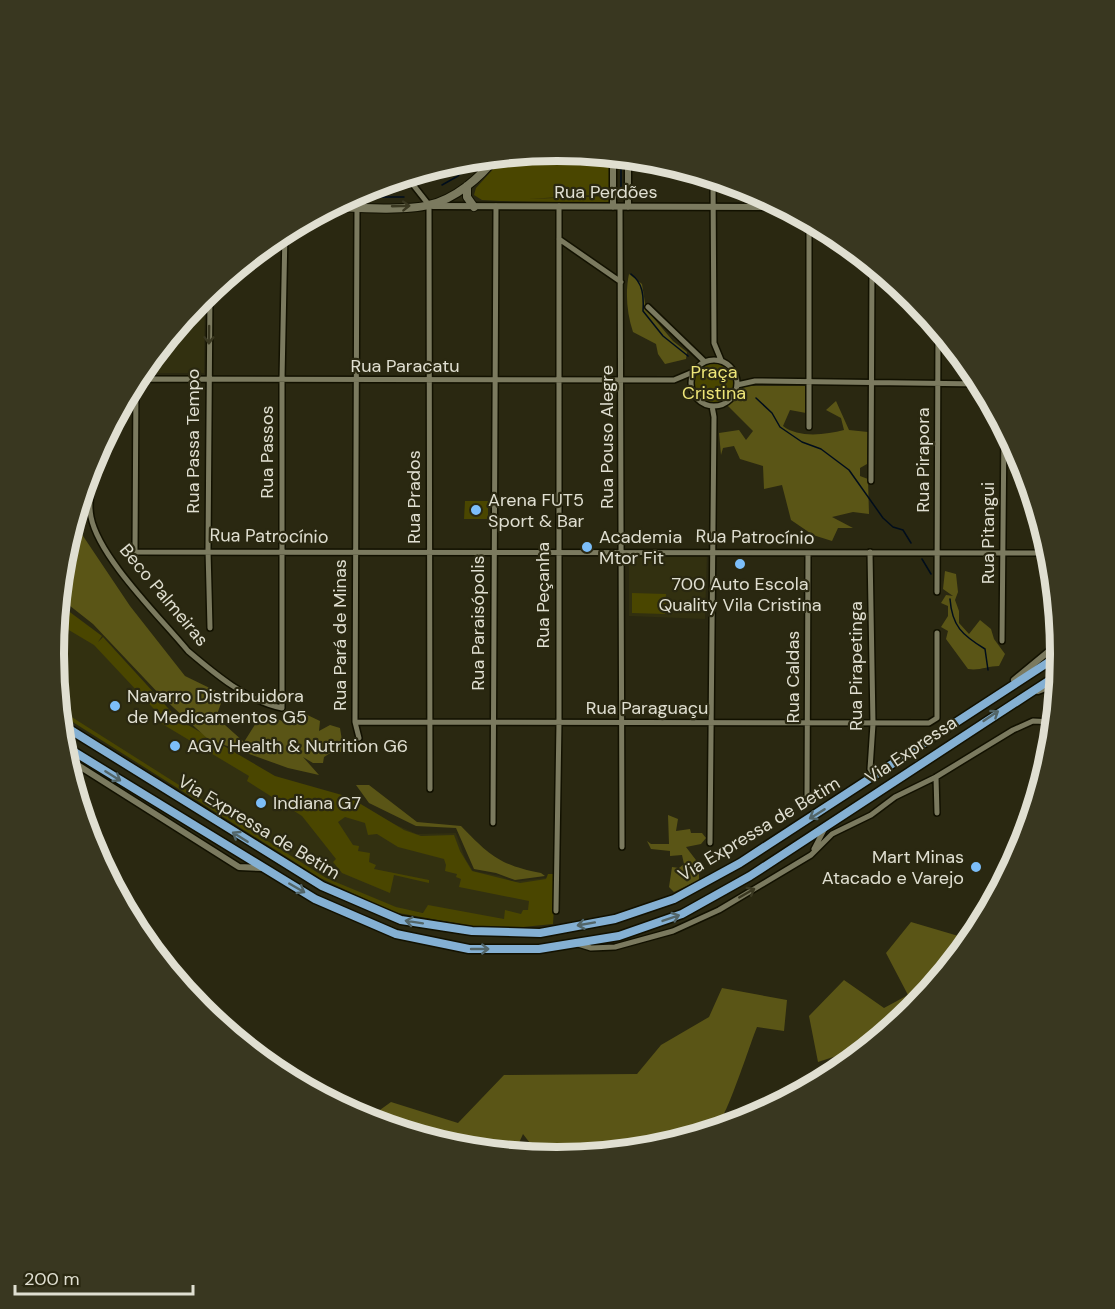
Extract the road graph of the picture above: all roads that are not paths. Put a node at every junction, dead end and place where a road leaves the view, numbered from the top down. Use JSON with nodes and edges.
{"nodes":[{"id":1,"x":614,"y":165,"type":"edge"},
{"id":2,"x":488,"y":167,"type":"edge"},
{"id":3,"x":628,"y":167,"type":"edge"},
{"id":4,"x":413,"y":184,"type":"edge"},
{"id":5,"x":467,"y":186,"type":"junction"},
{"id":6,"x":713,"y":187,"type":"edge"},
{"id":7,"x":429,"y":205,"type":"junction"},
{"id":8,"x":496,"y":206,"type":"junction"},
{"id":9,"x":559,"y":206,"type":"junction"},
{"id":10,"x":474,"y":207,"type":"junction"},
{"id":11,"x":617,"y":207,"type":"junction"},
{"id":12,"x":628,"y":207,"type":"junction"},
{"id":13,"x":713,"y":207,"type":"junction"},
{"id":14,"x":764,"y":207,"type":"edge"},
{"id":15,"x":349,"y":208,"type":"edge"},
{"id":16,"x":357,"y":208,"type":"junction"},
{"id":17,"x":809,"y":231,"type":"edge"},
{"id":18,"x":559,"y":239,"type":"junction"},
{"id":19,"x":285,"y":245,"type":"edge"},
{"id":20,"x":872,"y":275,"type":"edge"},
{"id":21,"x":621,"y":282,"type":"junction"},
{"id":22,"x":210,"y":305,"type":"edge"},
{"id":23,"x":648,"y":308,"type":"dead end"},
{"id":24,"x":938,"y":341,"type":"edge"},
{"id":25,"x":714,"y":343,"type":"junction"},
{"id":26,"x":721,"y":360,"type":"junction"},
{"id":27,"x":705,"y":361,"type":"junction"},
{"id":28,"x":693,"y":372,"type":"junction"},
{"id":29,"x":736,"y":375,"type":"junction"},
{"id":30,"x":149,"y":379,"type":"edge"},
{"id":31,"x":209,"y":379,"type":"junction"},
{"id":32,"x":282,"y":379,"type":"junction"},
{"id":33,"x":494,"y":380,"type":"junction"},
{"id":34,"x":622,"y":380,"type":"junction"},
{"id":35,"x":674,"y":380,"type":"junction"},
{"id":36,"x":356,"y":381,"type":"junction"},
{"id":37,"x":429,"y":381,"type":"junction"},
{"id":38,"x":557,"y":381,"type":"junction"},
{"id":39,"x":755,"y":381,"type":"junction"},
{"id":40,"x":809,"y":381,"type":"junction"},
{"id":41,"x":872,"y":383,"type":"junction"},
{"id":42,"x":938,"y":383,"type":"junction"},
{"id":43,"x":969,"y":384,"type":"edge"},
{"id":44,"x":738,"y":385,"type":"junction"},
{"id":45,"x":692,"y":388,"type":"junction"},
{"id":46,"x":137,"y":399,"type":"edge"},
{"id":47,"x":720,"y":405,"type":"junction"},
{"id":48,"x":712,"y":406,"type":"junction"},
{"id":49,"x":714,"y":417,"type":"junction"},
{"id":50,"x":809,"y":427,"type":"dead end"},
{"id":51,"x":1004,"y":445,"type":"edge"},
{"id":52,"x":871,"y":481,"type":"dead end"},
{"id":53,"x":93,"y":491,"type":"edge"},
{"id":54,"x":208,"y":550,"type":"junction"},
{"id":55,"x":429,"y":551,"type":"junction"},
{"id":56,"x":283,"y":552,"type":"junction"},
{"id":57,"x":355,"y":552,"type":"junction"},
{"id":58,"x":493,"y":552,"type":"junction"},
{"id":59,"x":558,"y":552,"type":"junction"},
{"id":60,"x":712,"y":552,"type":"junction"},
{"id":61,"x":870,"y":552,"type":"junction"},
{"id":62,"x":623,"y":553,"type":"junction"},
{"id":63,"x":808,"y":553,"type":"junction"},
{"id":64,"x":1003,"y":553,"type":"junction"},
{"id":65,"x":1040,"y":553,"type":"edge"},
{"id":66,"x":938,"y":555,"type":"junction"},
{"id":67,"x":937,"y":592,"type":"dead end"},
{"id":68,"x":210,"y":628,"type":"dead end"},
{"id":69,"x":937,"y":633,"type":"dead end"},
{"id":70,"x":1002,"y":641,"type":"dead end"},
{"id":71,"x":1050,"y":650,"type":"edge"},
{"id":72,"x":1050,"y":661,"type":"edge"},
{"id":73,"x":1049,"y":680,"type":"edge"},
{"id":74,"x":1049,"y":687,"type":"edge"},
{"id":75,"x":1005,"y":688,"type":"junction"},
{"id":76,"x":1016,"y":700,"type":"junction"},
{"id":77,"x":282,"y":708,"type":"joint"},
{"id":78,"x":622,"y":721,"type":"junction"},
{"id":79,"x":355,"y":722,"type":"junction"},
{"id":80,"x":493,"y":722,"type":"junction"},
{"id":81,"x":559,"y":722,"type":"junction"},
{"id":82,"x":1046,"y":722,"type":"edge"},
{"id":83,"x":429,"y":723,"type":"junction"},
{"id":84,"x":712,"y":723,"type":"junction"},
{"id":85,"x":807,"y":723,"type":"junction"},
{"id":86,"x":873,"y":724,"type":"junction"},
{"id":87,"x":71,"y":730,"type":"edge"},
{"id":88,"x":359,"y":738,"type":"dead end"},
{"id":89,"x":74,"y":752,"type":"edge"},
{"id":90,"x":77,"y":765,"type":"edge"},
{"id":91,"x":875,"y":777,"type":"junction"},
{"id":92,"x":936,"y":777,"type":"junction"},
{"id":93,"x":430,"y":789,"type":"dead end"},
{"id":94,"x":807,"y":801,"type":"dead end"},
{"id":95,"x":937,"y":813,"type":"dead end"},
{"id":96,"x":493,"y":823,"type":"dead end"},
{"id":97,"x":826,"y":826,"type":"junction"},
{"id":98,"x":710,"y":843,"type":"dead end"},
{"id":99,"x":622,"y":848,"type":"dead end"},
{"id":100,"x":810,"y":855,"type":"junction"},
{"id":101,"x":262,"y":868,"type":"junction"},
{"id":102,"x":556,"y":911,"type":"dead end"},
{"id":103,"x":575,"y":943,"type":"junction"}],
"edges":[{"from":1,"to":11,"type":"street","name":"Rua Pouso Alegre"},
{"from":2,"to":5,"type":"main road"},
{"from":3,"to":12,"type":"street"},
{"from":4,"to":7,"type":"street"},
{"from":5,"to":7,"type":"main road"},
{"from":5,"to":10,"type":"main road"},
{"from":6,"to":13,"type":"street"},
{"from":7,"to":10,"type":"street","name":"Rua Perdões"},
{"from":16,"to":7,"type":"main road","one_way":true},
{"from":7,"to":37,"type":"street","name":"Rua Prados"},
{"from":8,"to":9,"type":"street","name":"Rua Perdões"},
{"from":8,"to":10,"type":"street","name":"Rua Perdões"},
{"from":8,"to":33,"type":"street","name":"Rua Paraisópolis"},
{"from":9,"to":11,"type":"street","name":"Rua Perdões"},
{"from":9,"to":18,"type":"street","name":"Rua Peçanha"},
{"from":11,"to":12,"type":"street","name":"Rua Perdões"},
{"from":11,"to":21,"type":"street","name":"Rua Pouso Alegre"},
{"from":12,"to":13,"type":"street","name":"Rua Perdões"},
{"from":13,"to":14,"type":"street","name":"Rua Perdões"},
{"from":13,"to":25,"type":"street"},
{"from":15,"to":16,"type":"main road"},
{"from":16,"to":36,"type":"street","name":"Rua Pará de Minas"},
{"from":17,"to":40,"type":"street"},
{"from":18,"to":21,"type":"street"},
{"from":18,"to":38,"type":"street","name":"Rua Peçanha"},
{"from":19,"to":32,"type":"street","name":"Rua Passos"},
{"from":20,"to":41,"type":"street"},
{"from":21,"to":34,"type":"street","name":"Rua Pouso Alegre"},
{"from":22,"to":31,"type":"street","name":"Rua Passa Tempo","one_way":true},
{"from":23,"to":27,"type":"street"},
{"from":24,"to":42,"type":"street","name":"Rua Pirapora"},
{"from":25,"to":26,"type":"street"},
{"from":25,"to":27,"type":"street"},
{"from":26,"to":27,"type":"street"},
{"from":26,"to":29,"type":"street"},
{"from":27,"to":28,"type":"street"},
{"from":28,"to":35,"type":"street","name":"Rua Paracatu"},
{"from":28,"to":45,"type":"street"},
{"from":29,"to":39,"type":"street"},
{"from":29,"to":44,"type":"street"},
{"from":30,"to":31,"type":"street","name":"Rua Paracatu"},
{"from":31,"to":32,"type":"street","name":"Rua Paracatu"},
{"from":31,"to":54,"type":"street","name":"Rua Passa Tempo"},
{"from":32,"to":36,"type":"street","name":"Rua Paracatu"},
{"from":32,"to":56,"type":"street","name":"Rua Passos"},
{"from":33,"to":37,"type":"street","name":"Rua Paracatu"},
{"from":33,"to":38,"type":"street","name":"Rua Paracatu"},
{"from":33,"to":58,"type":"street","name":"Rua Paraisópolis"},
{"from":34,"to":35,"type":"street","name":"Rua Paracatu"},
{"from":34,"to":38,"type":"street","name":"Rua Paracatu"},
{"from":34,"to":62,"type":"street","name":"Rua Pouso Alegre"},
{"from":35,"to":45,"type":"street","name":"Rua Paracatu"},
{"from":36,"to":37,"type":"street","name":"Rua Paracatu"},
{"from":36,"to":57,"type":"street","name":"Rua Pará de Minas"},
{"from":37,"to":55,"type":"street","name":"Rua Prados"},
{"from":38,"to":59,"type":"street","name":"Rua Peçanha"},
{"from":39,"to":40,"type":"street"},
{"from":39,"to":44,"type":"street"},
{"from":40,"to":41,"type":"street"},
{"from":40,"to":50,"type":"street"},
{"from":41,"to":42,"type":"street"},
{"from":41,"to":52,"type":"street"},
{"from":42,"to":43,"type":"street"},
{"from":42,"to":66,"type":"street","name":"Rua Pirapora"},
{"from":44,"to":47,"type":"street"},
{"from":45,"to":48,"type":"street"},
{"from":46,"to":54,"type":"street","name":"Rua Patrocínio"},
{"from":47,"to":48,"type":"street"},
{"from":47,"to":49,"type":"street"},
{"from":48,"to":49,"type":"street"},
{"from":49,"to":60,"type":"street"},
{"from":51,"to":64,"type":"street","name":"Rua Pitangui"},
{"from":53,"to":77,"type":"street","name":"Beco Palmeiras"},
{"from":54,"to":56,"type":"street","name":"Rua Patrocínio"},
{"from":54,"to":68,"type":"street","name":"Rua Passa Tempo"},
{"from":55,"to":57,"type":"street","name":"Rua Patrocínio"},
{"from":55,"to":58,"type":"street","name":"Rua Patrocínio"},
{"from":55,"to":83,"type":"street","name":"Rua Prados"},
{"from":56,"to":57,"type":"street","name":"Rua Patrocínio"},
{"from":56,"to":77,"type":"street","name":"Rua Passos"},
{"from":57,"to":79,"type":"street","name":"Rua Pará de Minas"},
{"from":58,"to":59,"type":"street","name":"Rua Patrocínio"},
{"from":58,"to":80,"type":"street","name":"Rua Paraisópolis"},
{"from":59,"to":62,"type":"street","name":"Rua Patrocínio"},
{"from":59,"to":81,"type":"street","name":"Rua Peçanha"},
{"from":60,"to":62,"type":"street","name":"Rua Patrocínio"},
{"from":60,"to":63,"type":"street","name":"Rua Patrocínio"},
{"from":60,"to":84,"type":"street"},
{"from":61,"to":63,"type":"street","name":"Rua Patrocínio"},
{"from":61,"to":66,"type":"street","name":"Rua Patrocínio"},
{"from":61,"to":86,"type":"street","name":"Rua Pirapetinga"},
{"from":62,"to":78,"type":"street","name":"Rua Pouso Alegre"},
{"from":63,"to":85,"type":"street","name":"Rua Caldas"},
{"from":64,"to":65,"type":"street","name":"Rua Patrocínio"},
{"from":64,"to":66,"type":"street","name":"Rua Patrocínio"},
{"from":64,"to":70,"type":"street","name":"Rua Pitangui"},
{"from":66,"to":67,"type":"street","name":"Rua Pirapora"},
{"from":69,"to":86,"type":"street","name":"Rua Paraguaçu"},
{"from":71,"to":75,"type":"street"},
{"from":72,"to":75,"type":"highway","name":"Via Expressa de Betim"},
{"from":73,"to":76,"type":"highway","name":"Via Expressa"},
{"from":74,"to":76,"type":"street"},
{"from":75,"to":91,"type":"highway","name":"Via Expressa de Betim"},
{"from":97,"to":76,"type":"highway","name":"Via Expressa","one_way":true},
{"from":78,"to":81,"type":"street","name":"Rua Paraguaçu"},
{"from":78,"to":84,"type":"street","name":"Rua Paraguaçu"},
{"from":78,"to":99,"type":"street","name":"Rua Pouso Alegre"},
{"from":79,"to":83,"type":"street","name":"Rua Paraguaçu"},
{"from":79,"to":88,"type":"street","name":"Rua Pará de Minas"},
{"from":80,"to":81,"type":"street","name":"Rua Paraguaçu"},
{"from":80,"to":83,"type":"street","name":"Rua Paraguaçu"},
{"from":80,"to":96,"type":"street","name":"Rua Paraisópolis"},
{"from":81,"to":102,"type":"street","name":"Rua Peçanha"},
{"from":82,"to":92,"type":"street"},
{"from":83,"to":93,"type":"street","name":"Rua Prados"},
{"from":84,"to":85,"type":"street","name":"Rua Paraguaçu"},
{"from":84,"to":98,"type":"street"},
{"from":85,"to":86,"type":"street","name":"Rua Paraguaçu"},
{"from":85,"to":94,"type":"street","name":"Rua Caldas"},
{"from":86,"to":91,"type":"street","name":"Rua Pirapetinga"},
{"from":91,"to":87,"type":"highway","name":"Via Expressa de Betim","one_way":true},
{"from":89,"to":101,"type":"highway","name":"Via Expressa","one_way":true},
{"from":90,"to":101,"type":"street"},
{"from":92,"to":95,"type":"street"},
{"from":92,"to":100,"type":"street"},
{"from":97,"to":100,"type":"street"},
{"from":103,"to":97,"type":"highway","name":"Via Expressa","one_way":true},
{"from":103,"to":100,"type":"street","one_way":true},
{"from":101,"to":103,"type":"highway","name":"Via Expressa","one_way":true}]}
